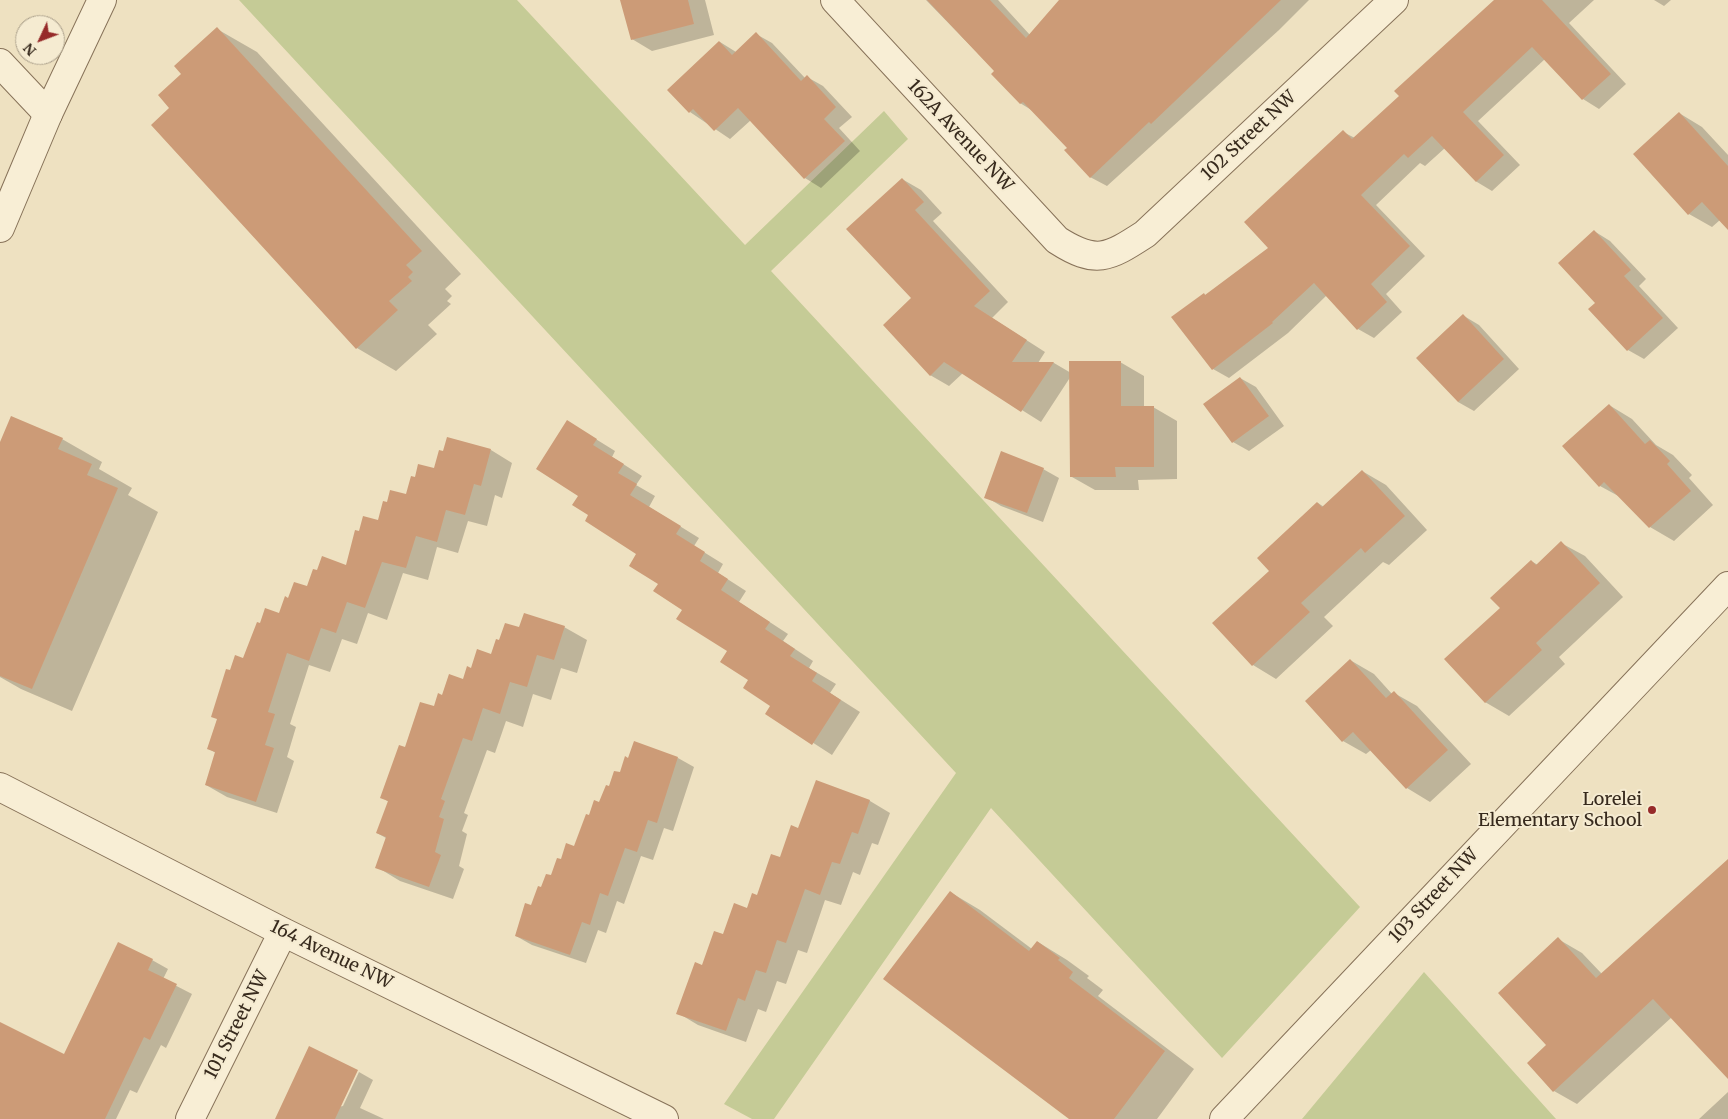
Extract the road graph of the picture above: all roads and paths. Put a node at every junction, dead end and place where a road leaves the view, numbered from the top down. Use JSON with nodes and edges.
{"nodes":[{"id":1,"x":102,"y":0,"type":"edge"},
{"id":2,"x":835,"y":0,"type":"edge"},
{"id":3,"x":1394,"y":0,"type":"edge"},
{"id":4,"x":0,"y":62,"type":"edge"},
{"id":5,"x":48,"y":114,"type":"junction"},
{"id":6,"x":0,"y":228,"type":"edge"},
{"id":7,"x":1095,"y":257,"type":"joint"},
{"id":8,"x":1728,"y":586,"type":"edge"},
{"id":9,"x":0,"y":787,"type":"edge"},
{"id":10,"x":283,"y":932,"type":"junction"},
{"id":11,"x":190,"y":1119,"type":"edge"},
{"id":12,"x":664,"y":1119,"type":"edge"},
{"id":13,"x":1224,"y":1119,"type":"edge"}],
"edges":[{"from":1,"to":5,"type":"street"},
{"from":2,"to":7,"type":"street","name":"162A Avenue NW"},
{"from":3,"to":7,"type":"street","name":"102 Street NW"},
{"from":4,"to":5,"type":"street"},
{"from":5,"to":6,"type":"street"},
{"from":8,"to":13,"type":"street","name":"103 Street NW"},
{"from":9,"to":10,"type":"street","name":"164 Avenue NW"},
{"from":10,"to":11,"type":"street","name":"101 Street NW"},
{"from":10,"to":12,"type":"street","name":"164 Avenue NW"}]}
